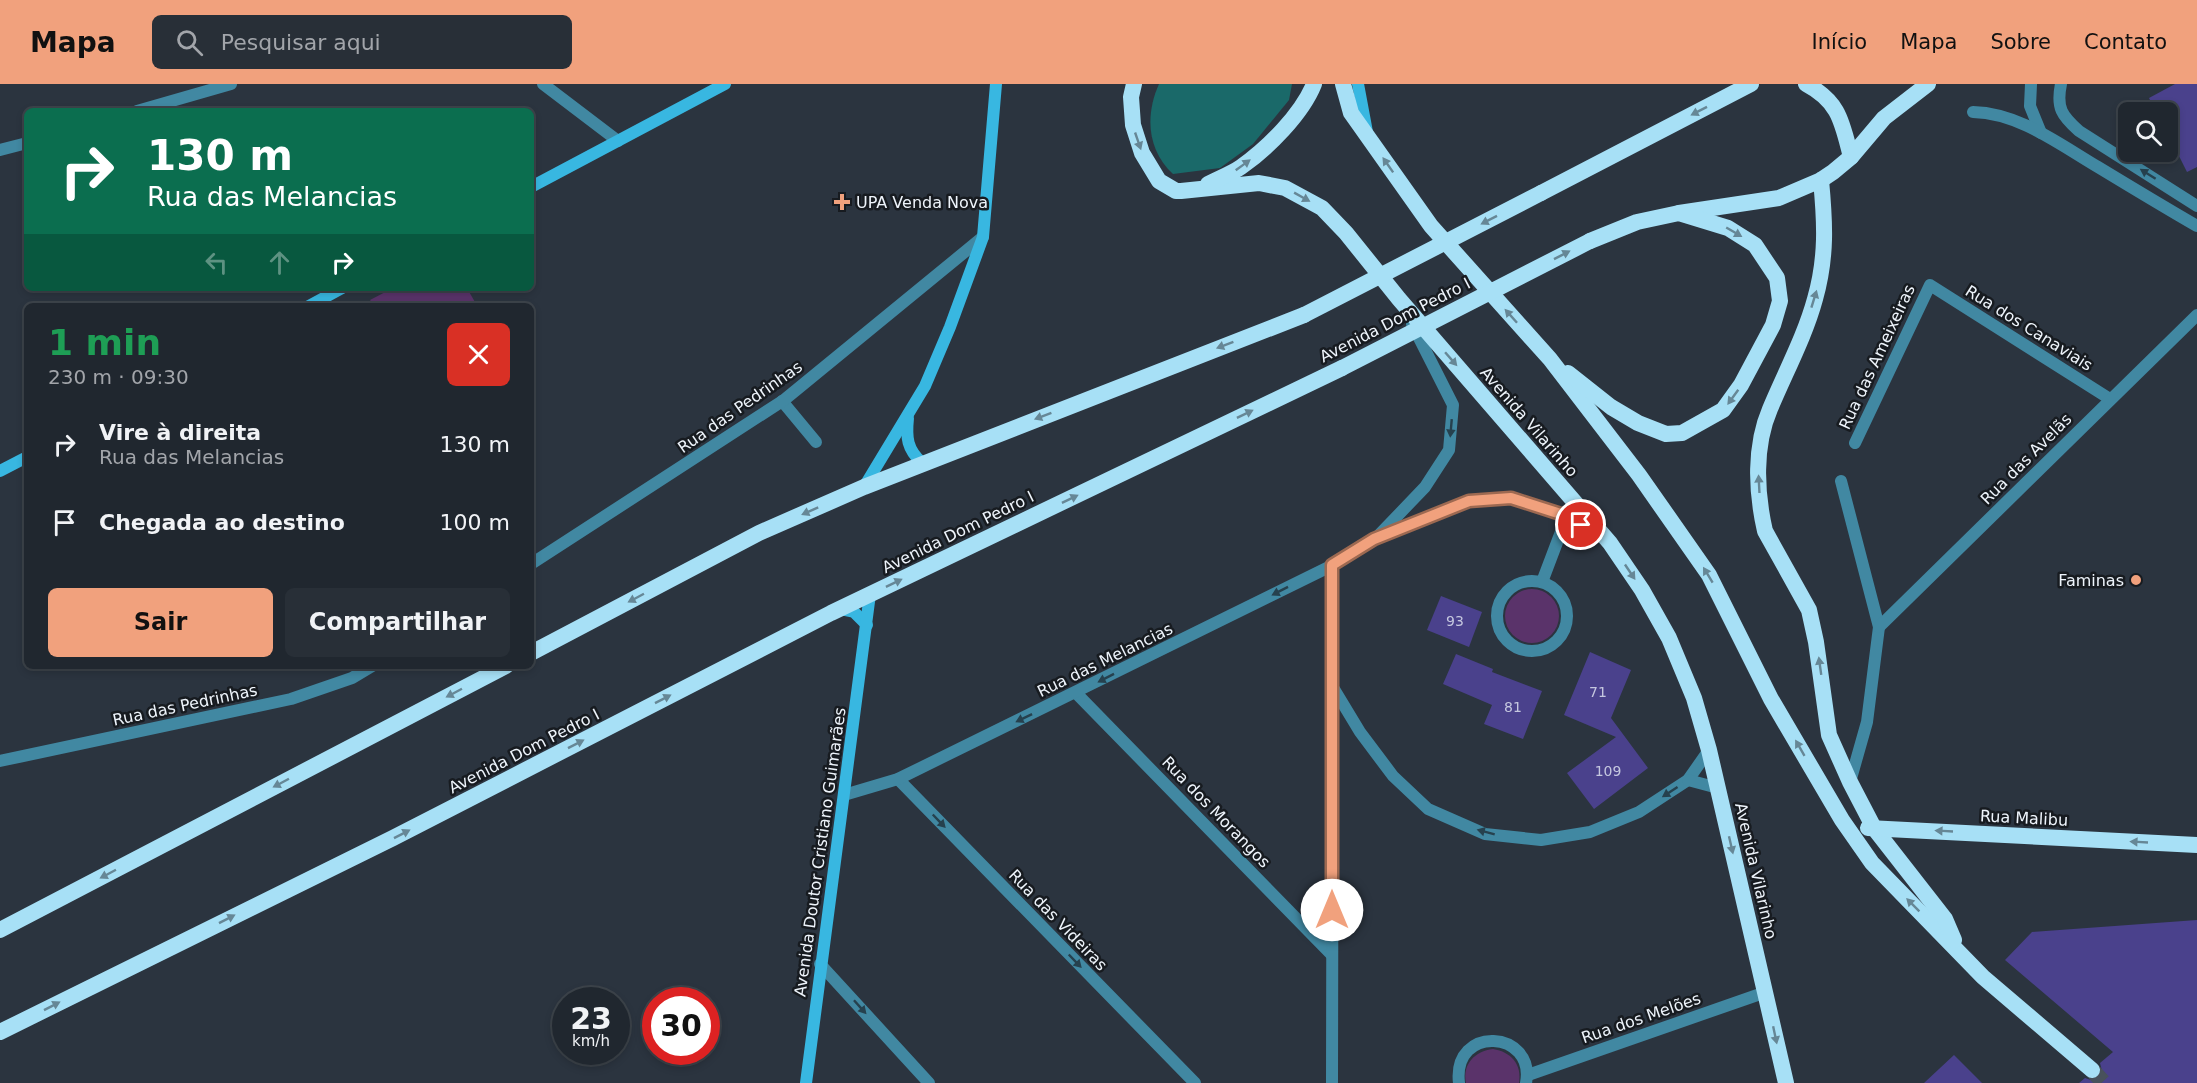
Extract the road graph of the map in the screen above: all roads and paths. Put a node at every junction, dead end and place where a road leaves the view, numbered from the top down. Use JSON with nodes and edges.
{"nodes":[{"id":1,"x":231,"y":84,"type":"edge"},
{"id":2,"x":543,"y":84,"type":"edge"},
{"id":3,"x":725,"y":84,"type":"edge"},
{"id":4,"x":996,"y":84,"type":"edge"},
{"id":5,"x":1134,"y":84,"type":"edge"},
{"id":6,"x":1314,"y":84,"type":"edge"},
{"id":7,"x":1343,"y":84,"type":"edge"},
{"id":8,"x":1358,"y":84,"type":"edge"},
{"id":9,"x":1751,"y":84,"type":"edge"},
{"id":10,"x":1806,"y":84,"type":"edge"},
{"id":11,"x":1928,"y":84,"type":"edge"},
{"id":12,"x":2031,"y":84,"type":"edge"},
{"id":13,"x":2061,"y":84,"type":"edge"},
{"id":14,"x":147,"y":108,"type":"edge"},
{"id":15,"x":1973,"y":112,"type":"dead end"},
{"id":16,"x":2041,"y":133,"type":"junction"},
{"id":17,"x":1367,"y":137,"type":"junction"},
{"id":18,"x":618,"y":141,"type":"junction"},
{"id":19,"x":24,"y":144,"type":"edge"},
{"id":20,"x":0,"y":150,"type":"edge"},
{"id":21,"x":1851,"y":157,"type":"junction"},
{"id":22,"x":1821,"y":180,"type":"junction"},
{"id":23,"x":534,"y":185,"type":"edge"},
{"id":24,"x":1191,"y":192,"type":"junction"},
{"id":25,"x":2197,"y":206,"type":"edge"},
{"id":26,"x":1679,"y":213,"type":"junction"},
{"id":27,"x":2197,"y":226,"type":"edge"},
{"id":28,"x":983,"y":237,"type":"junction"},
{"id":29,"x":1930,"y":285,"type":"joint"},
{"id":30,"x":336,"y":291,"type":"edge"},
{"id":31,"x":1399,"y":299,"type":"junction"},
{"id":32,"x":314,"y":303,"type":"edge"},
{"id":33,"x":2197,"y":315,"type":"edge"},
{"id":34,"x":1550,"y":359,"type":"junction"},
{"id":35,"x":2110,"y":399,"type":"junction"},
{"id":36,"x":782,"y":401,"type":"junction"},
{"id":37,"x":909,"y":414,"type":"junction"},
{"id":38,"x":816,"y":442,"type":"dead end"},
{"id":39,"x":1855,"y":443,"type":"dead end"},
{"id":40,"x":24,"y":459,"type":"edge"},
{"id":41,"x":922,"y":463,"type":"junction"},
{"id":42,"x":0,"y":471,"type":"edge"},
{"id":43,"x":1841,"y":480,"type":"dead end"},
{"id":44,"x":864,"y":487,"type":"junction"},
{"id":45,"x":1567,"y":516,"type":"junction"},
{"id":46,"x":1374,"y":539,"type":"junction"},
{"id":47,"x":1610,"y":543,"type":"junction"},
{"id":48,"x":534,"y":562,"type":"edge"},
{"id":49,"x":1332,"y":565,"type":"junction"},
{"id":50,"x":1542,"y":582,"type":"junction"},
{"id":51,"x":870,"y":594,"type":"junction"},
{"id":52,"x":840,"y":609,"type":"junction"},
{"id":53,"x":867,"y":625,"type":"junction"},
{"id":54,"x":1879,"y":627,"type":"junction"},
{"id":55,"x":534,"y":651,"type":"edge"},
{"id":56,"x":367,"y":669,"type":"edge"},
{"id":57,"x":500,"y":669,"type":"edge"},
{"id":58,"x":1333,"y":688,"type":"junction"},
{"id":59,"x":1076,"y":693,"type":"junction"},
{"id":60,"x":1709,"y":750,"type":"junction"},
{"id":61,"x":0,"y":761,"type":"edge"},
{"id":62,"x":898,"y":779,"type":"junction"},
{"id":63,"x":1688,"y":780,"type":"junction"},
{"id":64,"x":1850,"y":782,"type":"junction"},
{"id":65,"x":1718,"y":788,"type":"junction"},
{"id":66,"x":844,"y":795,"type":"junction"},
{"id":67,"x":1848,"y":828,"type":"junction"},
{"id":68,"x":1874,"y":828,"type":"junction"},
{"id":69,"x":2197,"y":845,"type":"edge"},
{"id":70,"x":0,"y":930,"type":"edge"},
{"id":71,"x":1958,"y":949,"type":"junction"},
{"id":72,"x":1332,"y":955,"type":"junction"},
{"id":73,"x":820,"y":964,"type":"junction"},
{"id":74,"x":1766,"y":992,"type":"junction"},
{"id":75,"x":0,"y":1032,"type":"edge"},
{"id":76,"x":2092,"y":1070,"type":"tunnel mouth"},
{"id":77,"x":1527,"y":1079,"type":"edge"},
{"id":78,"x":806,"y":1083,"type":"edge"},
{"id":79,"x":929,"y":1083,"type":"edge"},
{"id":80,"x":1195,"y":1083,"type":"edge"},
{"id":81,"x":1332,"y":1083,"type":"edge"},
{"id":82,"x":1459,"y":1083,"type":"edge"},
{"id":83,"x":1786,"y":1083,"type":"edge"}],
"edges":[{"from":1,"to":14,"type":"street"},
{"from":2,"to":18,"type":"street"},
{"from":3,"to":18,"type":"main road"},
{"from":4,"to":28,"type":"main road"},
{"from":5,"to":24,"type":"highway","name":"Avenida Vilarinho","one_way":true},
{"from":24,"to":6,"type":"highway","one_way":true},
{"from":7,"to":17,"type":"highway"},
{"from":8,"to":17,"type":"main road"},
{"from":9,"to":41,"type":"highway","one_way":true,"bridge":true},
{"from":10,"to":21,"type":"highway"},
{"from":11,"to":21,"type":"highway","name":"Avenida Dom Pedro I"},
{"from":12,"to":16,"type":"street"},
{"from":25,"to":13,"type":"street","one_way":true},
{"from":15,"to":16,"type":"street"},
{"from":16,"to":27,"type":"street"},
{"from":34,"to":17,"type":"highway","one_way":true},
{"from":18,"to":23,"type":"main road"},
{"from":19,"to":20,"type":"street"},
{"from":21,"to":22,"type":"highway","name":"Avenida Dom Pedro I"},
{"from":22,"to":26,"type":"highway","name":"Avenida Dom Pedro I"},
{"from":64,"to":22,"type":"highway","one_way":true},
{"from":24,"to":31,"type":"highway","name":"Avenida Vilarinho","one_way":true},
{"from":26,"to":34,"type":"highway","one_way":true},
{"from":51,"to":26,"type":"highway","name":"Avenida Dom Pedro I","one_way":true,"bridge":true},
{"from":28,"to":36,"type":"street","name":"Rua das Pedrinhas"},
{"from":28,"to":37,"type":"main road"},
{"from":29,"to":35,"type":"street","name":"Rua dos Canaviais"},
{"from":29,"to":39,"type":"street","name":"Rua das Ameixeiras"},
{"from":30,"to":32,"type":"main road"},
{"from":31,"to":46,"type":"street","name":"Rua das Melancias","one_way":true},
{"from":31,"to":47,"type":"highway","name":"Avenida Vilarinho","one_way":true},
{"from":33,"to":35,"type":"street","name":"Rua das Avelãs"},
{"from":67,"to":34,"type":"highway","one_way":true},
{"from":35,"to":54,"type":"street","name":"Rua das Avelãs"},
{"from":36,"to":38,"type":"street"},
{"from":36,"to":48,"type":"street","name":"Rua das Pedrinhas"},
{"from":37,"to":41,"type":"main road"},
{"from":37,"to":44,"type":"main road"},
{"from":40,"to":42,"type":"main road"},
{"from":41,"to":44,"type":"highway"},
{"from":43,"to":54,"type":"street"},
{"from":44,"to":55,"type":"highway","one_way":true},
{"from":45,"to":46,"type":"street","name":"Rua das Melancias"},
{"from":45,"to":47,"type":"street","name":"Rua das Melancias"},
{"from":45,"to":50,"type":"street"},
{"from":46,"to":49,"type":"street","name":"Rua das Melancias"},
{"from":47,"to":60,"type":"highway","name":"Avenida Vilarinho","one_way":true},
{"from":49,"to":58,"type":"street"},
{"from":49,"to":59,"type":"street","name":"Rua das Melancias","one_way":true},
{"from":50,"to":50,"type":"street"},
{"from":51,"to":52,"type":"highway","name":"Avenida Dom Pedro I"},
{"from":51,"to":53,"type":"main road","name":"Avenida Doutor Cristiano Guimarães"},
{"from":52,"to":53,"type":"main road"},
{"from":75,"to":52,"type":"highway","name":"Avenida Dom Pedro I","one_way":true},
{"from":53,"to":66,"type":"main road","name":"Avenida Doutor Cristiano Guimarães"},
{"from":54,"to":64,"type":"street"},
{"from":56,"to":61,"type":"street","name":"Rua das Pedrinhas"},
{"from":57,"to":70,"type":"highway","one_way":true},
{"from":63,"to":58,"type":"street","one_way":true},
{"from":58,"to":72,"type":"street"},
{"from":59,"to":62,"type":"street","name":"Rua das Melancias","one_way":true},
{"from":59,"to":72,"type":"street","name":"Rua dos Morangos"},
{"from":60,"to":63,"type":"street"},
{"from":60,"to":65,"type":"highway","name":"Avenida Vilarinho"},
{"from":62,"to":66,"type":"street","name":"Rua das Melancias"},
{"from":62,"to":80,"type":"street","name":"Rua das Videiras","one_way":true},
{"from":63,"to":65,"type":"street"},
{"from":64,"to":68,"type":"highway"},
{"from":65,"to":74,"type":"highway","name":"Avenida Vilarinho","one_way":true},
{"from":66,"to":73,"type":"main road","name":"Avenida Doutor Cristiano Guimarães"},
{"from":67,"to":68,"type":"highway","name":"Rua Malibu"},
{"from":71,"to":67,"type":"highway","one_way":true},
{"from":69,"to":68,"type":"highway","name":"Rua Malibu","one_way":true},
{"from":68,"to":71,"type":"highway"},
{"from":71,"to":76,"type":"highway"},
{"from":72,"to":81,"type":"street"},
{"from":73,"to":78,"type":"main road","name":"Avenida Doutor Cristiano Guimarães"},
{"from":73,"to":79,"type":"street","one_way":true},
{"from":74,"to":77,"type":"street","name":"Rua dos Melões"},
{"from":74,"to":83,"type":"highway","name":"Avenida Vilarinho","one_way":true},
{"from":77,"to":82,"type":"street"}]}
